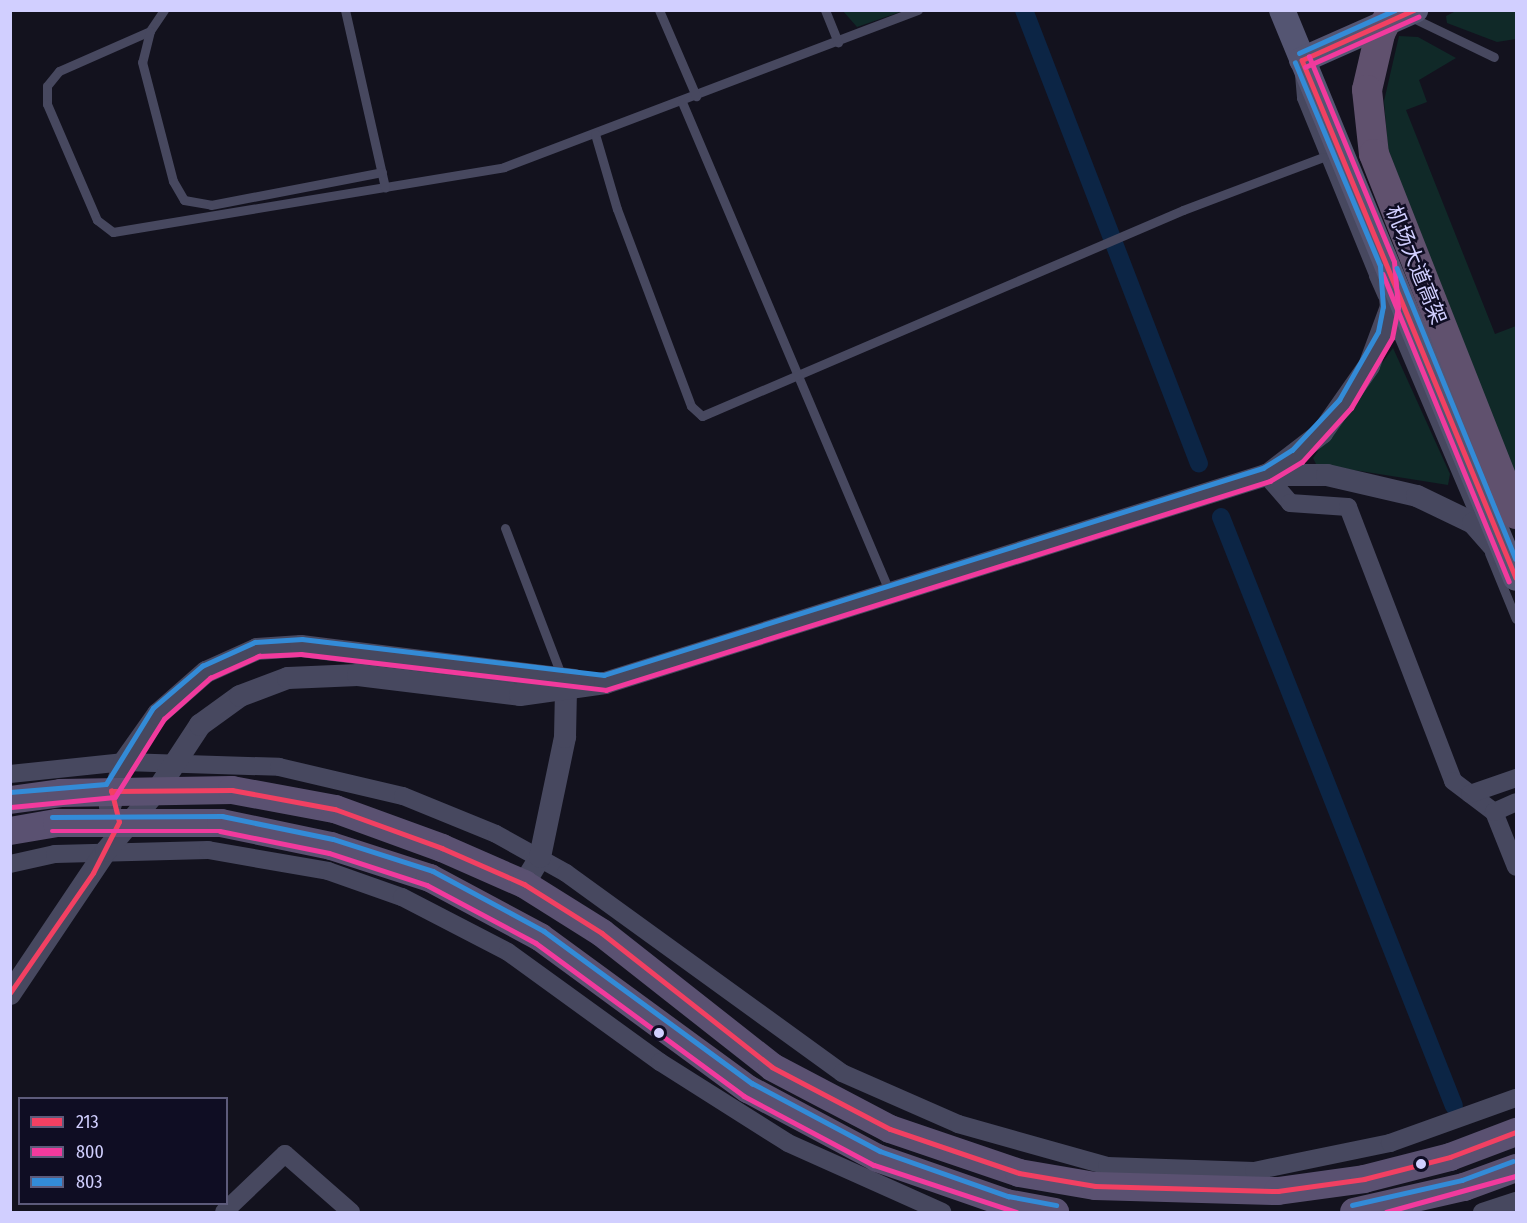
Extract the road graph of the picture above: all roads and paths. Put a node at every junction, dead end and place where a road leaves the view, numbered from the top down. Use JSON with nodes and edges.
{"nodes":[{"id":1,"x":164,"y":10,"type":"edge"},
{"id":2,"x":345,"y":10,"type":"edge"},
{"id":3,"x":659,"y":10,"type":"edge"},
{"id":4,"x":825,"y":10,"type":"edge"},
{"id":5,"x":918,"y":10,"type":"edge"},
{"id":6,"x":1282,"y":10,"type":"edge"},
{"id":7,"x":1404,"y":12,"type":"edge"},
{"id":8,"x":150,"y":31,"type":"junction"},
{"id":9,"x":838,"y":42,"type":"junction"},
{"id":10,"x":1494,"y":57,"type":"dead end"},
{"id":11,"x":1302,"y":60,"type":"junction"},
{"id":12,"x":696,"y":96,"type":"junction"},
{"id":13,"x":682,"y":102,"type":"junction"},
{"id":14,"x":595,"y":134,"type":"junction"},
{"id":15,"x":1323,"y":157,"type":"junction"},
{"id":16,"x":382,"y":172,"type":"junction"},
{"id":17,"x":385,"y":188,"type":"junction"},
{"id":18,"x":1380,"y":270,"type":"junction"},
{"id":19,"x":1390,"y":311,"type":"junction"},
{"id":20,"x":1414,"y":333,"type":"junction"},
{"id":21,"x":798,"y":375,"type":"junction"},
{"id":22,"x":1266,"y":475,"type":"junction"},
{"id":23,"x":1516,"y":514,"type":"edge"},
{"id":24,"x":505,"y":528,"type":"dead end"},
{"id":25,"x":1479,"y":528,"type":"junction"},
{"id":26,"x":1516,"y":578,"type":"edge"},
{"id":27,"x":890,"y":593,"type":"junction"},
{"id":28,"x":1516,"y":619,"type":"edge"},
{"id":29,"x":564,"y":684,"type":"junction"},
{"id":30,"x":124,"y":762,"type":"junction"},
{"id":31,"x":172,"y":763,"type":"junction"},
{"id":32,"x":10,"y":774,"type":"edge"},
{"id":33,"x":1516,"y":778,"type":"edge"},
{"id":34,"x":158,"y":789,"type":"junction"},
{"id":35,"x":111,"y":790,"type":"junction"},
{"id":36,"x":1470,"y":794,"type":"junction"},
{"id":37,"x":10,"y":800,"type":"edge"},
{"id":38,"x":1516,"y":802,"type":"edge"},
{"id":39,"x":1494,"y":812,"type":"junction"},
{"id":40,"x":119,"y":822,"type":"junction"},
{"id":41,"x":10,"y":831,"type":"edge"},
{"id":42,"x":106,"y":851,"type":"junction"},
{"id":43,"x":540,"y":857,"type":"junction"},
{"id":44,"x":10,"y":864,"type":"edge"},
{"id":45,"x":1516,"y":867,"type":"edge"},
{"id":46,"x":524,"y":884,"type":"junction"},
{"id":47,"x":10,"y":994,"type":"edge"},
{"id":48,"x":1516,"y":1098,"type":"edge"},
{"id":49,"x":1516,"y":1132,"type":"edge"},
{"id":50,"x":1516,"y":1168,"type":"edge"},
{"id":51,"x":1056,"y":1179,"type":"junction"},
{"id":52,"x":1516,"y":1201,"type":"edge"},
{"id":53,"x":1370,"y":1211,"type":"edge"},
{"id":54,"x":224,"y":1212,"type":"edge"},
{"id":55,"x":351,"y":1212,"type":"edge"},
{"id":56,"x":942,"y":1212,"type":"edge"},
{"id":57,"x":1050,"y":1212,"type":"edge"},
{"id":58,"x":1482,"y":1212,"type":"edge"}],
"edges":[{"from":1,"to":8,"type":"lane"},
{"from":2,"to":16,"type":"lane"},
{"from":3,"to":12,"type":"lane"},
{"from":4,"to":9,"type":"lane"},
{"from":5,"to":9,"type":"lane"},
{"from":6,"to":11,"type":"main road"},
{"from":7,"to":10,"type":"lane"},
{"from":7,"to":11,"type":"main road"},
{"from":7,"to":23,"type":"highway","name":"机场大道高架","bridge":true},
{"from":8,"to":16,"type":"lane"},
{"from":8,"to":17,"type":"lane"},
{"from":9,"to":12,"type":"lane"},
{"from":11,"to":15,"type":"lane"},
{"from":11,"to":18,"type":"main road"},
{"from":12,"to":13,"type":"lane"},
{"from":13,"to":14,"type":"lane"},
{"from":13,"to":21,"type":"lane"},
{"from":14,"to":17,"type":"lane"},
{"from":14,"to":21,"type":"lane"},
{"from":15,"to":18,"type":"lane"},
{"from":15,"to":21,"type":"lane"},
{"from":16,"to":17,"type":"lane"},
{"from":18,"to":19,"type":"street"},
{"from":18,"to":20,"type":"main road"},
{"from":19,"to":20,"type":"lane"},
{"from":19,"to":22,"type":"street"},
{"from":19,"to":25,"type":"lane"},
{"from":20,"to":26,"type":"main road"},
{"from":21,"to":27,"type":"lane"},
{"from":22,"to":25,"type":"street"},
{"from":22,"to":27,"type":"street"},
{"from":22,"to":36,"type":"street"},
{"from":24,"to":29,"type":"lane"},
{"from":25,"to":26,"type":"street"},
{"from":25,"to":28,"type":"lane"},
{"from":27,"to":29,"type":"street"},
{"from":29,"to":30,"type":"street"},
{"from":29,"to":31,"type":"street"},
{"from":29,"to":43,"type":"street"},
{"from":30,"to":31,"type":"street"},
{"from":30,"to":32,"type":"street"},
{"from":30,"to":35,"type":"street"},
{"from":31,"to":34,"type":"street"},
{"from":31,"to":43,"type":"street"},
{"from":33,"to":36,"type":"street"},
{"from":34,"to":35,"type":"main road"},
{"from":34,"to":40,"type":"street"},
{"from":34,"to":46,"type":"main road"},
{"from":35,"to":37,"type":"main road"},
{"from":35,"to":40,"type":"street"},
{"from":36,"to":39,"type":"street"},
{"from":38,"to":39,"type":"street"},
{"from":39,"to":45,"type":"street"},
{"from":40,"to":41,"type":"main road"},
{"from":40,"to":42,"type":"street"},
{"from":40,"to":57,"type":"main road"},
{"from":42,"to":44,"type":"street"},
{"from":42,"to":47,"type":"street"},
{"from":42,"to":56,"type":"street"},
{"from":43,"to":46,"type":"street"},
{"from":43,"to":48,"type":"street"},
{"from":46,"to":51,"type":"main road"},
{"from":49,"to":51,"type":"main road"},
{"from":50,"to":53,"type":"main road"},
{"from":51,"to":57,"type":"street"},
{"from":52,"to":58,"type":"street"},
{"from":54,"to":55,"type":"street"}]}
